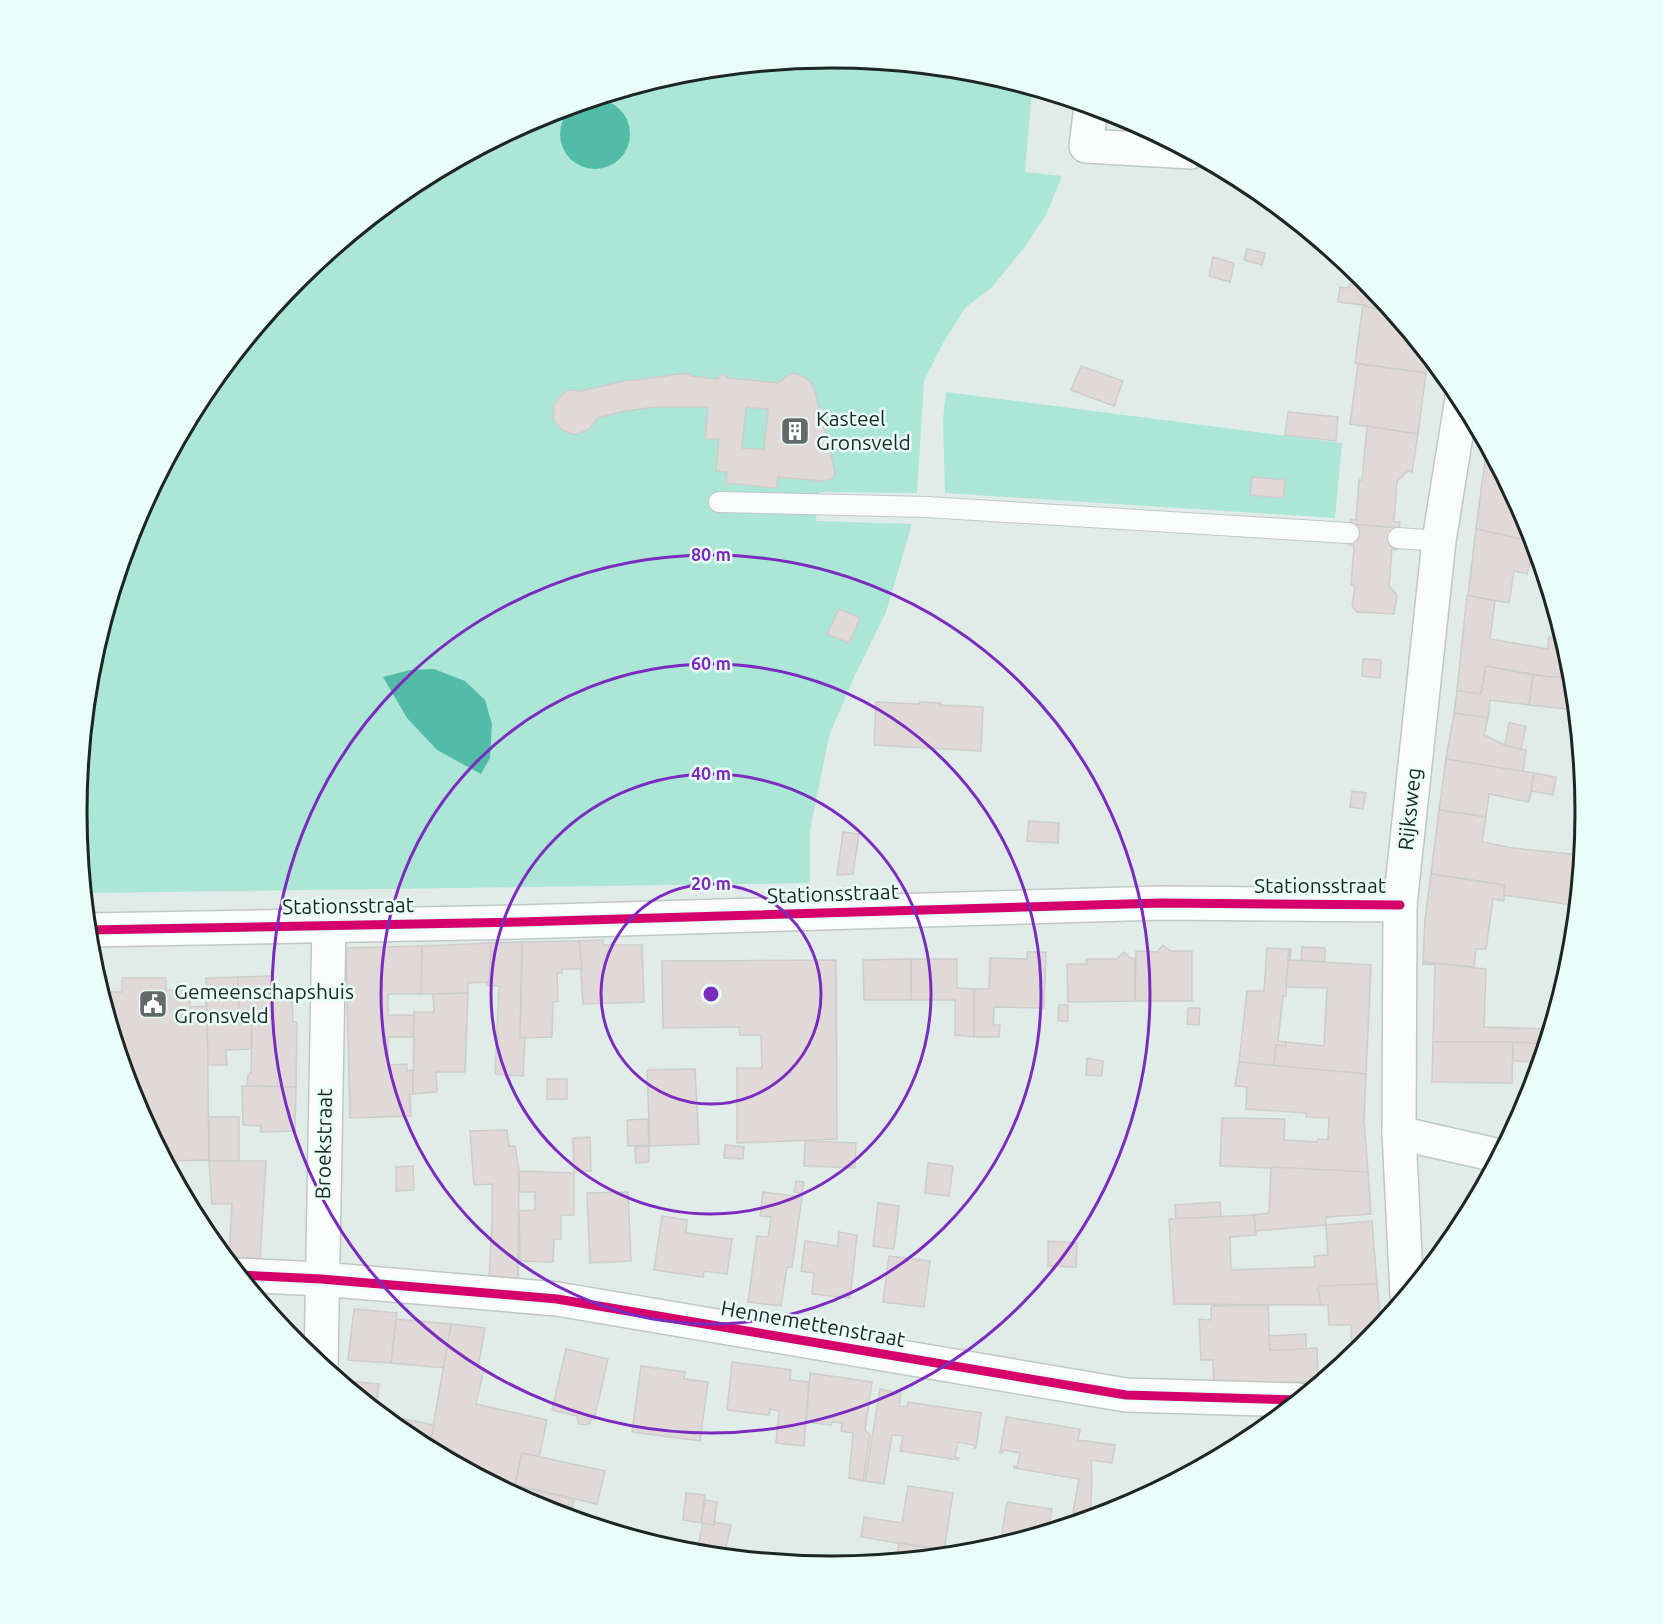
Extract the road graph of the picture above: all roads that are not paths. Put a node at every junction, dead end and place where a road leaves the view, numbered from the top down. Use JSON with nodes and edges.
{"nodes":[{"id":1,"x":1091,"y":114,"type":"edge"},
{"id":2,"x":1174,"y":151,"type":"edge"},
{"id":3,"x":1460,"y":413,"type":"edge"},
{"id":4,"x":718,"y":502,"type":"dead end"},
{"id":5,"x":1349,"y":533,"type":"dead end"},
{"id":6,"x":1398,"y":538,"type":"dead end"},
{"id":7,"x":1439,"y":541,"type":"junction"},
{"id":8,"x":1400,"y":905,"type":"junction"},
{"id":9,"x":329,"y":924,"type":"junction"},
{"id":10,"x":96,"y":930,"type":"edge"},
{"id":11,"x":1399,"y":1133,"type":"junction"},
{"id":12,"x":1492,"y":1154,"type":"edge"},
{"id":13,"x":250,"y":1276,"type":"edge"},
{"id":14,"x":321,"y":1279,"type":"junction"},
{"id":15,"x":1406,"y":1284,"type":"edge"},
{"id":16,"x":321,"y":1353,"type":"edge"},
{"id":17,"x":1289,"y":1400,"type":"edge"}],
"edges":[{"from":1,"to":2,"type":"street"},
{"from":3,"to":7,"type":"street","name":"Rijksweg"},
{"from":4,"to":5,"type":"lane"},
{"from":6,"to":7,"type":"lane"},
{"from":7,"to":8,"type":"street","name":"Rijksweg"},
{"from":8,"to":9,"type":"street","name":"Stationsstraat"},
{"from":8,"to":11,"type":"street","name":"Rijksweg"},
{"from":9,"to":10,"type":"street","name":"Stationsstraat"},
{"from":9,"to":14,"type":"street","name":"Broekstraat"},
{"from":11,"to":12,"type":"street"},
{"from":11,"to":15,"type":"street","name":"Rijksweg"},
{"from":13,"to":14,"type":"street","name":"Hennemettenstraat"},
{"from":14,"to":16,"type":"street","name":"Broekstraat"},
{"from":14,"to":17,"type":"street","name":"Hennemettenstraat"}]}
